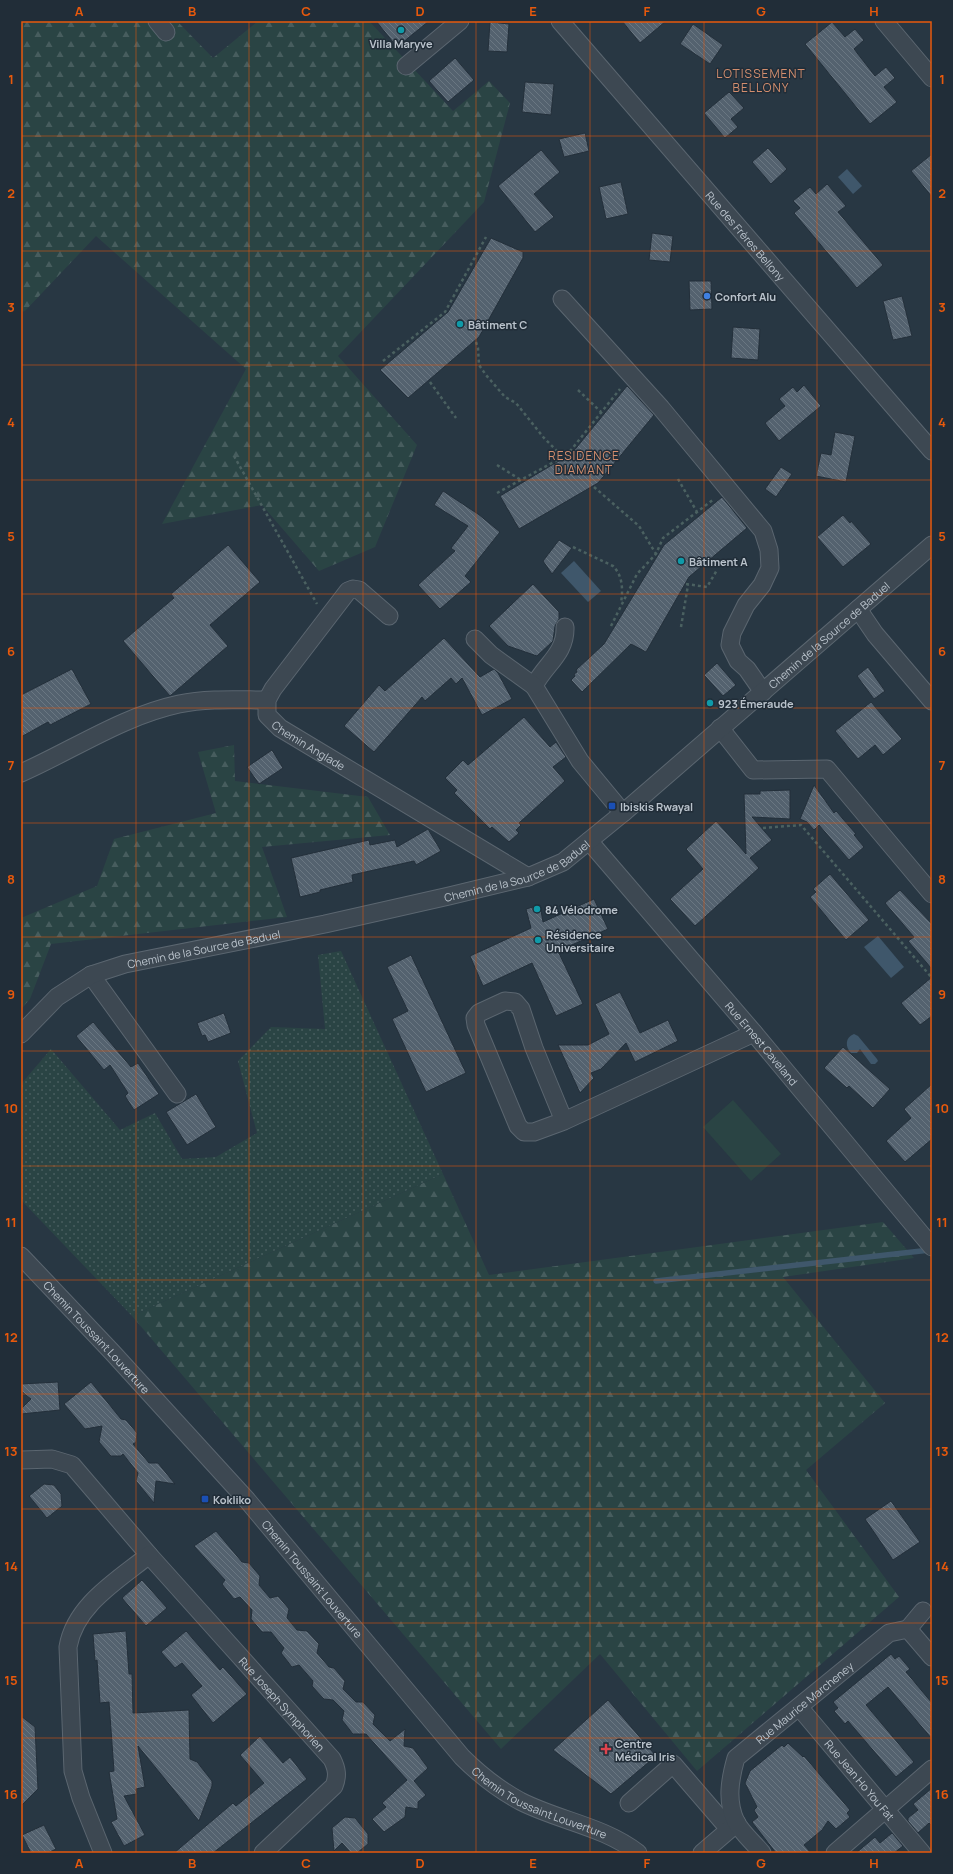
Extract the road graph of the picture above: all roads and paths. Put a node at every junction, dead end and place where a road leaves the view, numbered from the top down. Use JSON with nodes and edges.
{"nodes":[{"id":1,"x":460,"y":21,"type":"edge"},
{"id":2,"x":560,"y":21,"type":"edge"},
{"id":3,"x":884,"y":21,"type":"edge"},
{"id":4,"x":406,"y":66,"type":"dead end"},
{"id":5,"x":932,"y":78,"type":"edge"},
{"id":6,"x":486,"y":237,"type":"dead end"},
{"id":7,"x":562,"y":299,"type":"dead end"},
{"id":8,"x":476,"y":342,"type":"dead end"},
{"id":9,"x":383,"y":361,"type":"dead end"},
{"id":10,"x":630,"y":376,"type":"junction"},
{"id":11,"x":430,"y":382,"type":"dead end"},
{"id":12,"x":578,"y":390,"type":"dead end"},
{"id":13,"x":601,"y":412,"type":"junction"},
{"id":14,"x":456,"y":418,"type":"dead end"},
{"id":15,"x":932,"y":451,"type":"edge"},
{"id":16,"x":234,"y":456,"type":"dead end"},
{"id":17,"x":563,"y":456,"type":"junction"},
{"id":18,"x":497,"y":465,"type":"dead end"},
{"id":19,"x":678,"y":479,"type":"dead end"},
{"id":20,"x":521,"y":480,"type":"junction"},
{"id":21,"x":594,"y":487,"type":"dead end"},
{"id":22,"x":727,"y":488,"type":"junction"},
{"id":23,"x":498,"y":493,"type":"dead end"},
{"id":24,"x":697,"y":512,"type":"junction"},
{"id":25,"x":932,"y":545,"type":"edge"},
{"id":26,"x":573,"y":547,"type":"dead end"},
{"id":27,"x":656,"y":554,"type":"junction"},
{"id":28,"x":717,"y":570,"type":"dead end"},
{"id":29,"x":621,"y":605,"type":"junction"},
{"id":30,"x":858,"y":609,"type":"junction"},
{"id":31,"x":389,"y":616,"type":"dead end"},
{"id":32,"x":326,"y":620,"type":"junction"},
{"id":33,"x":611,"y":626,"type":"dead end"},
{"id":34,"x":565,"y":627,"type":"dead end"},
{"id":35,"x":681,"y":627,"type":"dead end"},
{"id":36,"x":475,"y":639,"type":"dead end"},
{"id":37,"x":534,"y":686,"type":"junction"},
{"id":38,"x":763,"y":692,"type":"junction"},
{"id":39,"x":268,"y":700,"type":"junction"},
{"id":40,"x":932,"y":701,"type":"edge"},
{"id":41,"x":720,"y":728,"type":"junction"},
{"id":42,"x":21,"y":773,"type":"edge"},
{"id":43,"x":623,"y":813,"type":"junction"},
{"id":44,"x":763,"y":828,"type":"dead end"},
{"id":45,"x":589,"y":841,"type":"junction"},
{"id":46,"x":528,"y":877,"type":"junction"},
{"id":47,"x":932,"y":894,"type":"edge"},
{"id":48,"x":91,"y":975,"type":"junction"},
{"id":49,"x":932,"y":978,"type":"edge"},
{"id":50,"x":754,"y":1033,"type":"junction"},
{"id":51,"x":21,"y":1034,"type":"edge"},
{"id":52,"x":177,"y":1094,"type":"dead end"},
{"id":53,"x":564,"y":1120,"type":"junction"},
{"id":54,"x":928,"y":1242,"type":"edge"},
{"id":55,"x":21,"y":1256,"type":"edge"},
{"id":56,"x":21,"y":1460,"type":"edge"},
{"id":57,"x":149,"y":1555,"type":"junction"},
{"id":58,"x":923,"y":1611,"type":"dead end"},
{"id":59,"x":908,"y":1630,"type":"junction"},
{"id":60,"x":932,"y":1657,"type":"edge"},
{"id":61,"x":799,"y":1707,"type":"junction"},
{"id":62,"x":932,"y":1769,"type":"edge"},
{"id":63,"x":630,"y":1802,"type":"dead end"},
{"id":64,"x":886,"y":1809,"type":"junction"},
{"id":65,"x":733,"y":1826,"type":"junction"},
{"id":66,"x":103,"y":1853,"type":"edge"},
{"id":67,"x":263,"y":1853,"type":"edge"},
{"id":68,"x":638,"y":1853,"type":"edge"},
{"id":69,"x":702,"y":1853,"type":"edge"},
{"id":70,"x":762,"y":1853,"type":"edge"},
{"id":71,"x":835,"y":1853,"type":"edge"},
{"id":72,"x":922,"y":1853,"type":"edge"}],
"edges":[{"from":1,"to":4,"type":"street"},
{"from":2,"to":15,"type":"street","name":"Rue des Frères Bellony"},
{"from":3,"to":5,"type":"street"},
{"from":6,"to":9,"type":"path"},
{"from":7,"to":10,"type":"street"},
{"from":8,"to":17,"type":"path"},
{"from":10,"to":13,"type":"path"},
{"from":10,"to":22,"type":"street"},
{"from":11,"to":14,"type":"path"},
{"from":12,"to":13,"type":"path"},
{"from":13,"to":17,"type":"path"},
{"from":16,"to":32,"type":"path"},
{"from":17,"to":20,"type":"path"},
{"from":18,"to":20,"type":"path"},
{"from":19,"to":24,"type":"path"},
{"from":20,"to":23,"type":"path"},
{"from":21,"to":27,"type":"path"},
{"from":22,"to":24,"type":"path"},
{"from":22,"to":38,"type":"street"},
{"from":24,"to":27,"type":"path"},
{"from":25,"to":30,"type":"street","name":"Chemin de la Source de Baduel"},
{"from":26,"to":29,"type":"path"},
{"from":27,"to":29,"type":"path"},
{"from":28,"to":35,"type":"path"},
{"from":29,"to":33,"type":"path"},
{"from":30,"to":38,"type":"street","name":"Chemin de la Source de Baduel"},
{"from":30,"to":40,"type":"street"},
{"from":31,"to":32,"type":"street"},
{"from":32,"to":39,"type":"street"},
{"from":34,"to":37,"type":"street"},
{"from":36,"to":37,"type":"street"},
{"from":37,"to":43,"type":"street"},
{"from":38,"to":41,"type":"street","name":"Chemin de la Source de Baduel"},
{"from":39,"to":42,"type":"street"},
{"from":39,"to":46,"type":"street","name":"Chemin Anglade"},
{"from":41,"to":43,"type":"street","name":"Chemin de la Source de Baduel"},
{"from":41,"to":47,"type":"street"},
{"from":43,"to":45,"type":"street","name":"Chemin de la Source de Baduel"},
{"from":44,"to":49,"type":"path"},
{"from":45,"to":46,"type":"street","name":"Chemin de la Source de Baduel"},
{"from":45,"to":50,"type":"street","name":"Rue Ernest Caveland"},
{"from":46,"to":48,"type":"street","name":"Chemin de la Source de Baduel"},
{"from":48,"to":51,"type":"street","name":"Chemin de la Source de Baduel"},
{"from":48,"to":52,"type":"street"},
{"from":50,"to":53,"type":"street"},
{"from":50,"to":54,"type":"street","name":"Rue Ernest Caveland"},
{"from":53,"to":53,"type":"street"},
{"from":55,"to":68,"type":"street","name":"Chemin Toussaint Louverture"},
{"from":56,"to":57,"type":"street","name":"Rue Joseph Symphorien"},
{"from":57,"to":66,"type":"street"},
{"from":57,"to":67,"type":"street","name":"Rue Joseph Symphorien"},
{"from":58,"to":59,"type":"street"},
{"from":59,"to":60,"type":"street"},
{"from":59,"to":61,"type":"street","name":"Rue Maurice Marcheney"},
{"from":61,"to":64,"type":"street","name":"Rue Jean Ho You Fat"},
{"from":61,"to":65,"type":"street","name":"Rue Maurice Marcheney"},
{"from":62,"to":64,"type":"street"},
{"from":63,"to":65,"type":"street"},
{"from":64,"to":71,"type":"street"},
{"from":64,"to":72,"type":"street","name":"Rue Jean Ho You Fat"},
{"from":65,"to":69,"type":"street"},
{"from":65,"to":70,"type":"street"}]}
